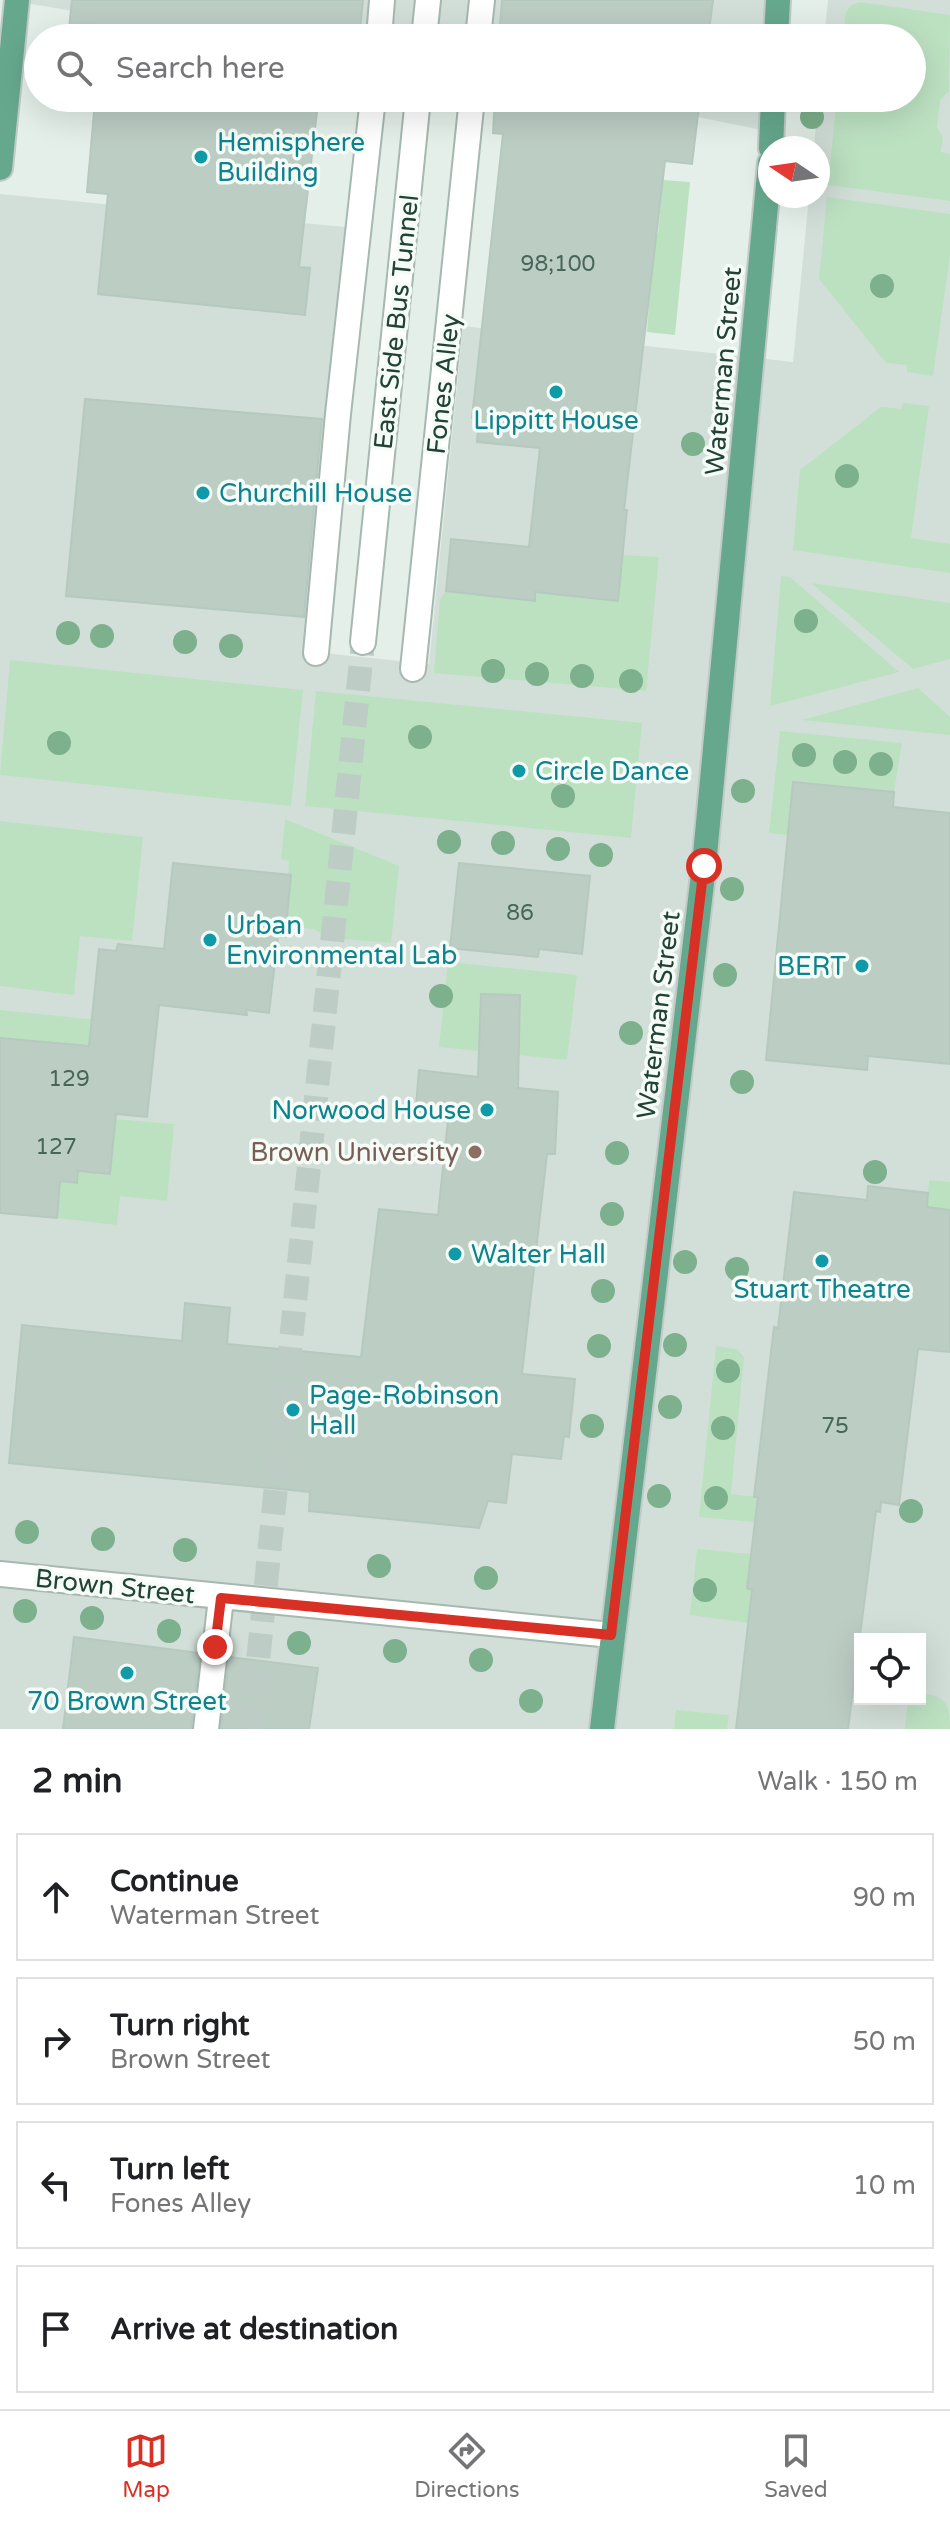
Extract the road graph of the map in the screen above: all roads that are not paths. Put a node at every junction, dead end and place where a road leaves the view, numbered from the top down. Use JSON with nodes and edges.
{"nodes":[{"id":1,"x":17,"y":0,"type":"edge"},
{"id":2,"x":382,"y":0,"type":"edge"},
{"id":3,"x":428,"y":0,"type":"edge"},
{"id":4,"x":482,"y":0,"type":"edge"},
{"id":5,"x":778,"y":0,"type":"edge"},
{"id":6,"x":380,"y":24,"type":"edge"},
{"id":7,"x":425,"y":24,"type":"edge"},
{"id":8,"x":479,"y":24,"type":"edge"},
{"id":9,"x":777,"y":24,"type":"edge"},
{"id":10,"x":371,"y":112,"type":"edge"},
{"id":11,"x":417,"y":112,"type":"edge"},
{"id":12,"x":471,"y":112,"type":"edge"},
{"id":13,"x":772,"y":112,"type":"edge"},
{"id":14,"x":771,"y":136,"type":"edge"},
{"id":15,"x":0,"y":168,"type":"edge"},
{"id":16,"x":766,"y":208,"type":"edge"},
{"id":17,"x":363,"y":642,"type":"tunnel mouth"},
{"id":18,"x":316,"y":653,"type":"dead end"},
{"id":19,"x":413,"y":669,"type":"dead end"},
{"id":20,"x":0,"y":1574,"type":"edge"},
{"id":21,"x":221,"y":1598,"type":"junction"},
{"id":22,"x":611,"y":1635,"type":"junction"},
{"id":23,"x":206,"y":1729,"type":"edge"},
{"id":24,"x":602,"y":1729,"type":"edge"}],
"edges":[{"from":1,"to":15,"type":"main road"},
{"from":2,"to":6,"type":"street"},
{"from":3,"to":7,"type":"street"},
{"from":4,"to":8,"type":"street"},
{"from":5,"to":9,"type":"main road"},
{"from":10,"to":18,"type":"street"},
{"from":11,"to":17,"type":"street","name":"East Side Bus Tunnel"},
{"from":12,"to":19,"type":"street","name":"Fones Alley"},
{"from":13,"to":14,"type":"main road"},
{"from":16,"to":22,"type":"main road","name":"Waterman Street"},
{"from":20,"to":21,"type":"street","name":"Brown Street"},
{"from":21,"to":22,"type":"street","name":"Brown Street"},
{"from":21,"to":23,"type":"street"},
{"from":22,"to":24,"type":"main road","name":"Waterman Street"}]}
